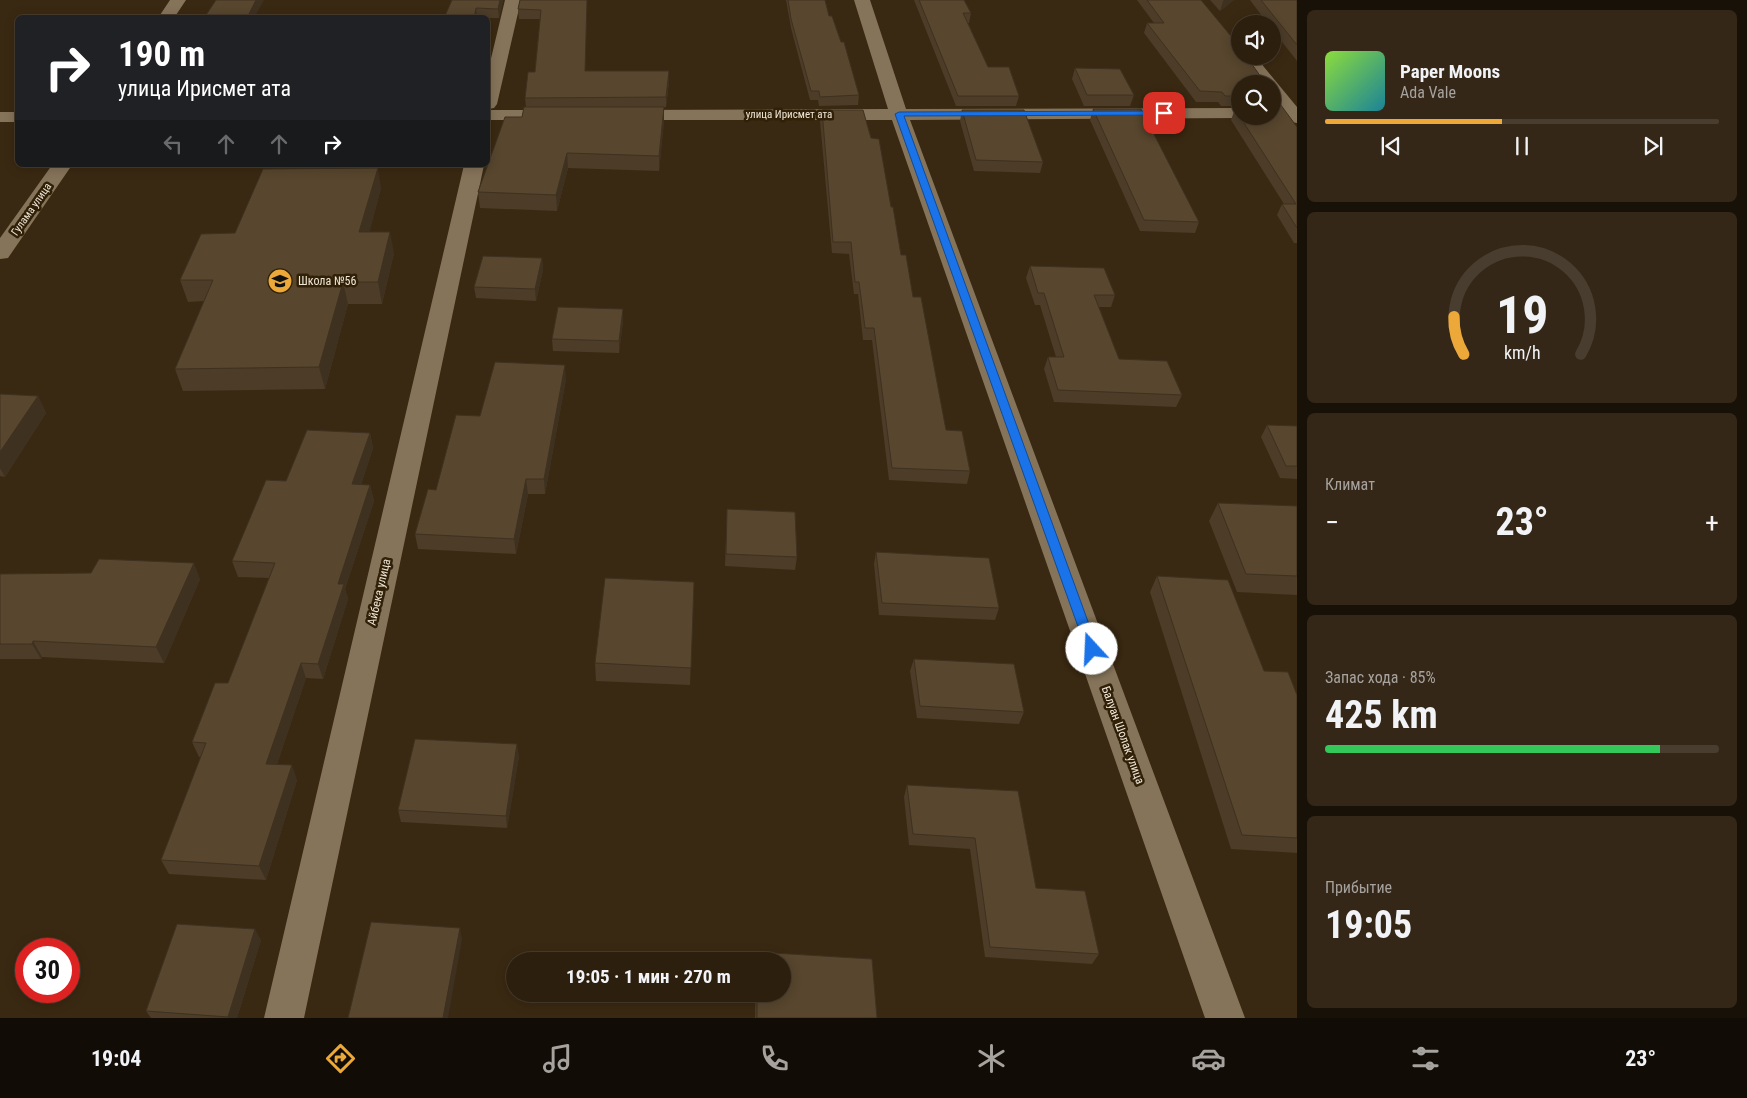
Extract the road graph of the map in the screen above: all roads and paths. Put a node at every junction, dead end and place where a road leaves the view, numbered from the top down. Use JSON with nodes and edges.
{"nodes":[{"id":1,"x":178,"y":0,"type":"edge"},
{"id":2,"x":513,"y":0,"type":"edge"},
{"id":3,"x":862,"y":0,"type":"edge"},
{"id":4,"x":168,"y":15,"type":"edge"},
{"id":5,"x":1253,"y":65,"type":"edge"},
{"id":6,"x":1262,"y":75,"type":"edge"},
{"id":7,"x":490,"y":96,"type":"edge"},
{"id":8,"x":1281,"y":98,"type":"edge"},
{"id":9,"x":1231,"y":113,"type":"edge"},
{"id":10,"x":1281,"y":113,"type":"edge"},
{"id":11,"x":899,"y":114,"type":"junction"},
{"id":12,"x":1295,"y":114,"type":"edge"},
{"id":13,"x":490,"y":115,"type":"edge"},
{"id":14,"x":576,"y":115,"type":"edge"},
{"id":15,"x":605,"y":115,"type":"edge"},
{"id":16,"x":0,"y":117,"type":"edge"},
{"id":17,"x":15,"y":117,"type":"edge"},
{"id":18,"x":61,"y":167,"type":"edge"},
{"id":19,"x":474,"y":167,"type":"edge"},
{"id":20,"x":0,"y":253,"type":"edge"},
{"id":21,"x":284,"y":1018,"type":"edge"},
{"id":22,"x":1225,"y":1018,"type":"edge"}],
"edges":[{"from":1,"to":4,"type":"street"},
{"from":2,"to":7,"type":"street"},
{"from":3,"to":11,"type":"street","name":"Балуан Шолак улица"},
{"from":5,"to":6,"type":"street"},
{"from":8,"to":12,"type":"street"},
{"from":9,"to":11,"type":"street","name":"улица Ирисмет ата"},
{"from":10,"to":12,"type":"street"},
{"from":11,"to":15,"type":"street","name":"улица Ирисмет ата"},
{"from":11,"to":22,"type":"street","name":"Балуан Шолак улица"},
{"from":13,"to":14,"type":"street"},
{"from":16,"to":17,"type":"street"},
{"from":18,"to":20,"type":"street","name":"Гулама улица"},
{"from":19,"to":21,"type":"street","name":"Айбека улица"}]}
